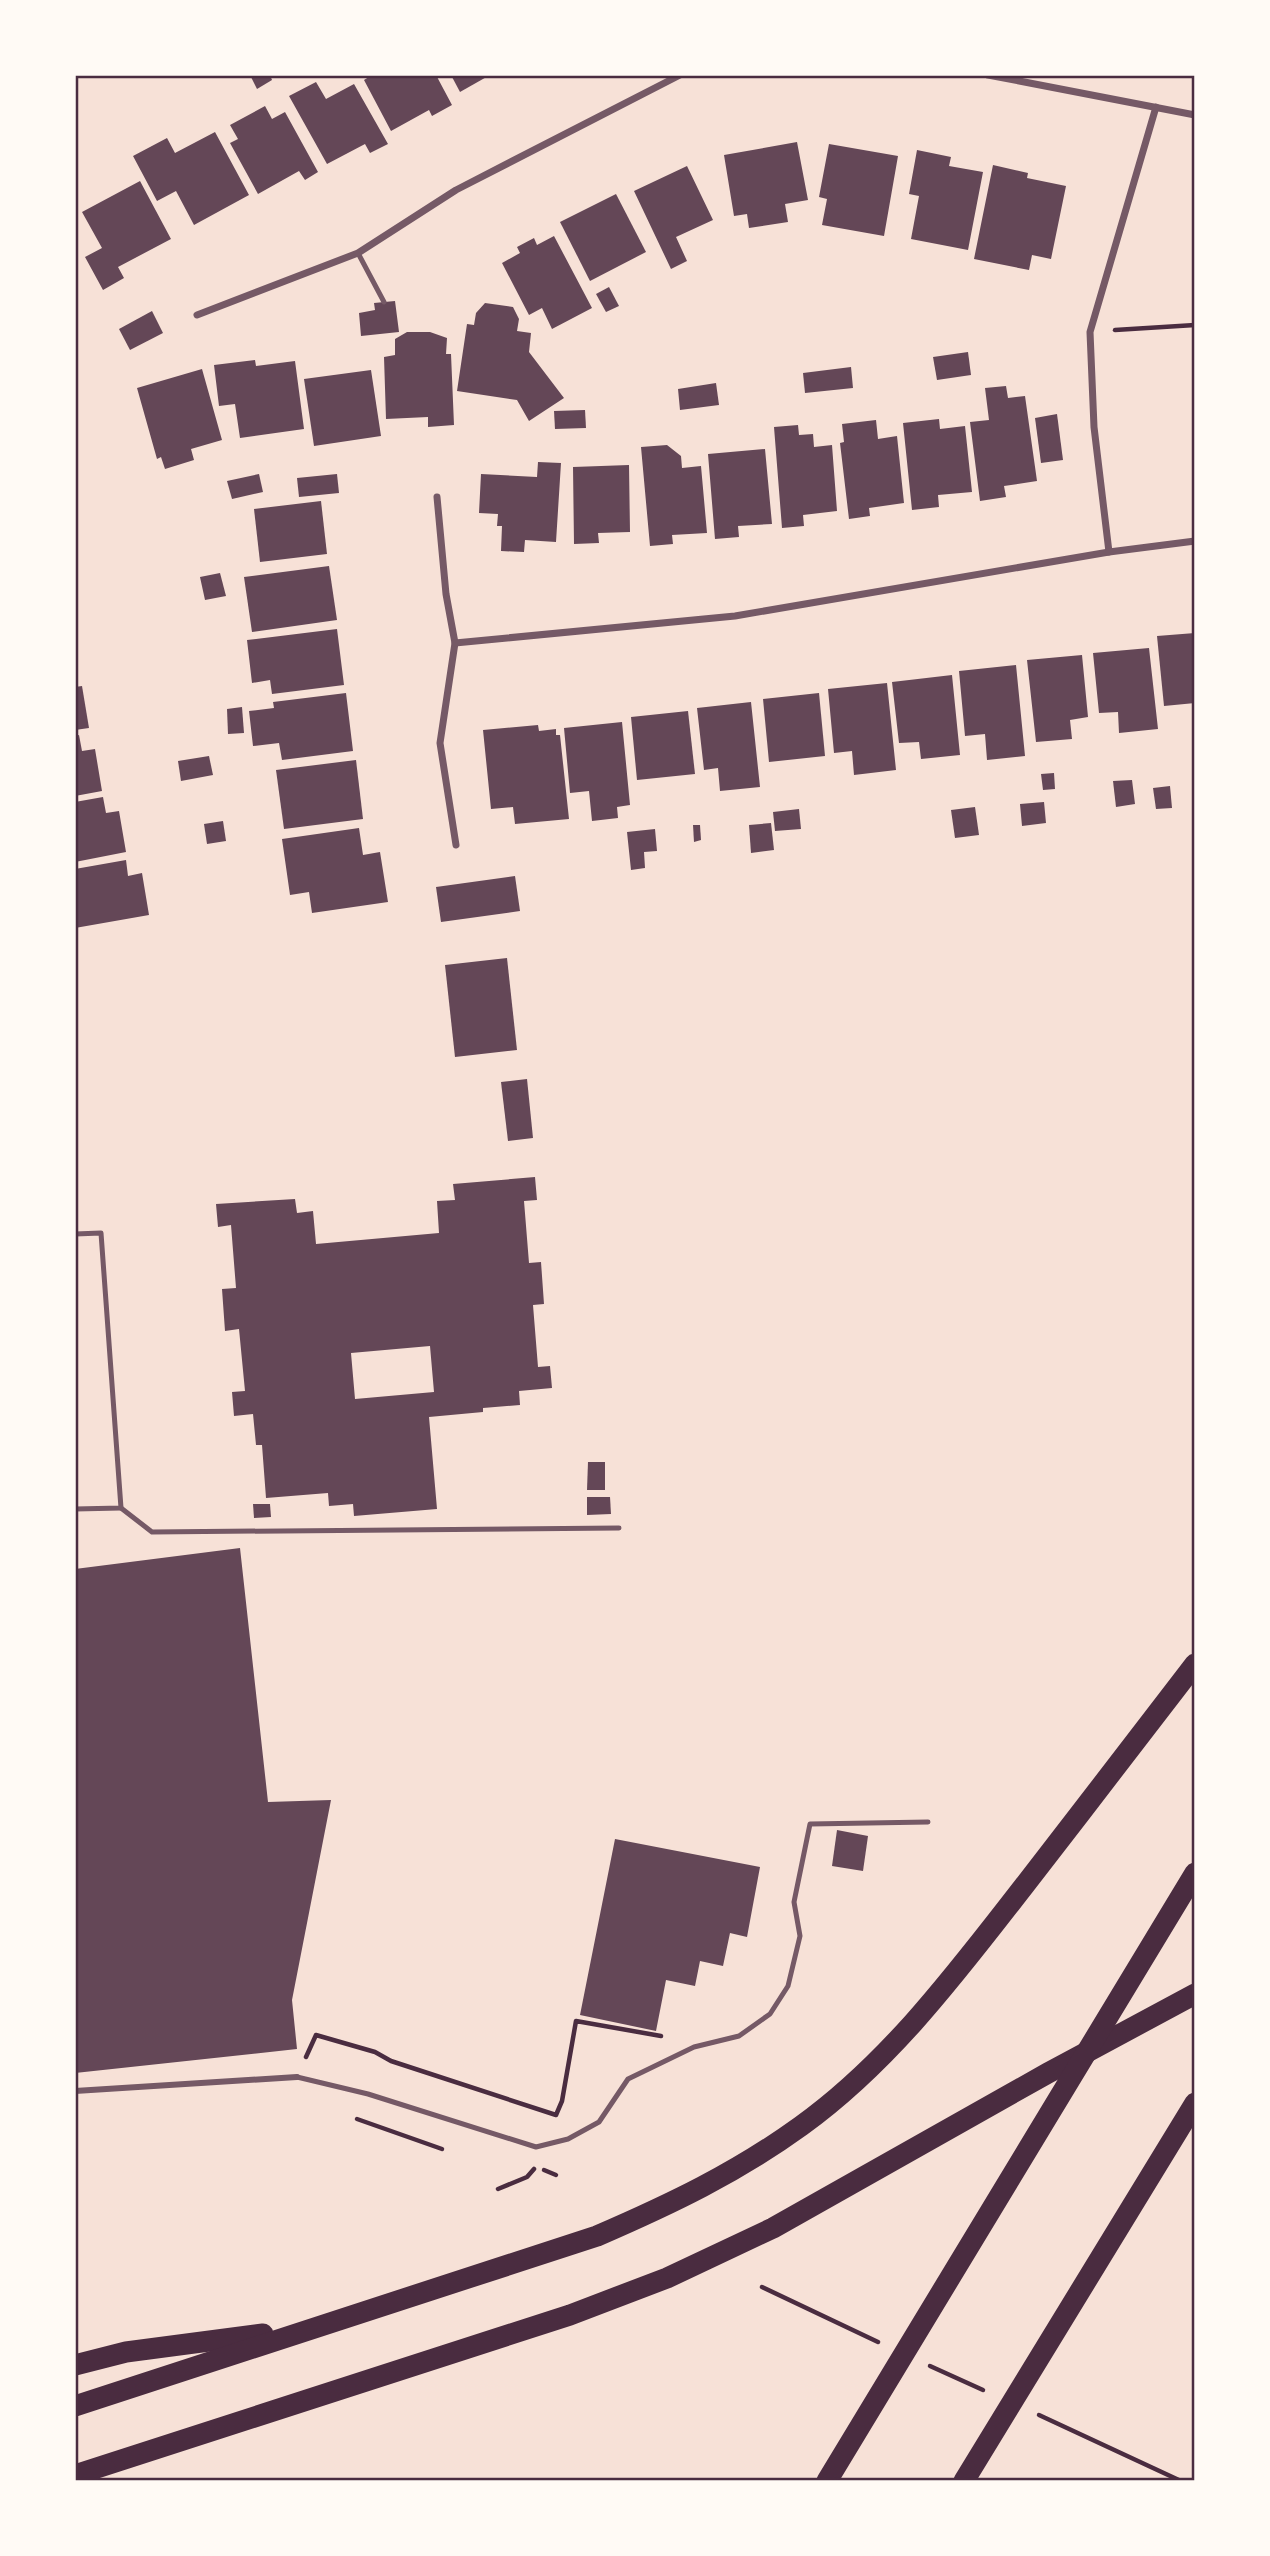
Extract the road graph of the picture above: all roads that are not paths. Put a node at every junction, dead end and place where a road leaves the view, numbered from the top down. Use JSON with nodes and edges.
{"nodes":[{"id":1,"x":680,"y":75,"type":"edge"},
{"id":2,"x":988,"y":75,"type":"edge"},
{"id":3,"x":1156,"y":107,"type":"junction"},
{"id":4,"x":1195,"y":115,"type":"edge"},
{"id":5,"x":358,"y":253,"type":"junction"},
{"id":6,"x":384,"y":302,"type":"dead end"},
{"id":7,"x":197,"y":315,"type":"dead end"},
{"id":8,"x":437,"y":497,"type":"dead end"},
{"id":9,"x":1195,"y":541,"type":"edge"},
{"id":10,"x":1109,"y":552,"type":"junction"},
{"id":11,"x":455,"y":643,"type":"junction"},
{"id":12,"x":456,"y":845,"type":"dead end"},
{"id":13,"x":75,"y":1234,"type":"edge"},
{"id":14,"x":121,"y":1508,"type":"junction"},
{"id":15,"x":75,"y":1510,"type":"edge"},
{"id":16,"x":619,"y":1528,"type":"dead end"},
{"id":17,"x":1195,"y":1664,"type":"edge"},
{"id":18,"x":928,"y":1822,"type":"dead end"},
{"id":19,"x":1195,"y":1872,"type":"edge"},
{"id":20,"x":1195,"y":1994,"type":"edge"},
{"id":21,"x":297,"y":2077,"type":"joint"},
{"id":22,"x":75,"y":2091,"type":"edge"},
{"id":23,"x":1195,"y":2103,"type":"edge"},
{"id":24,"x":313,"y":2328,"type":"junction"},
{"id":25,"x":75,"y":2365,"type":"edge"},
{"id":26,"x":75,"y":2406,"type":"edge"},
{"id":27,"x":75,"y":2475,"type":"edge"},
{"id":28,"x":827,"y":2481,"type":"edge"},
{"id":29,"x":964,"y":2481,"type":"edge"}],
"edges":[{"from":1,"to":5,"type":"street"},
{"from":2,"to":3,"type":"street"},
{"from":3,"to":4,"type":"street"},
{"from":3,"to":10,"type":"street"},
{"from":5,"to":6,"type":"lane"},
{"from":5,"to":7,"type":"street"},
{"from":8,"to":11,"type":"street"},
{"from":9,"to":10,"type":"street"},
{"from":10,"to":11,"type":"street"},
{"from":11,"to":12,"type":"street"},
{"from":13,"to":14,"type":"lane"},
{"from":14,"to":15,"type":"lane"},
{"from":14,"to":16,"type":"lane"},
{"from":17,"to":24,"type":"highway"},
{"from":18,"to":21,"type":"lane"},
{"from":19,"to":28,"type":"highway"},
{"from":20,"to":27,"type":"highway"},
{"from":21,"to":22,"type":"street"},
{"from":23,"to":29,"type":"highway"},
{"from":24,"to":25,"type":"highway"},
{"from":24,"to":26,"type":"highway"}]}
